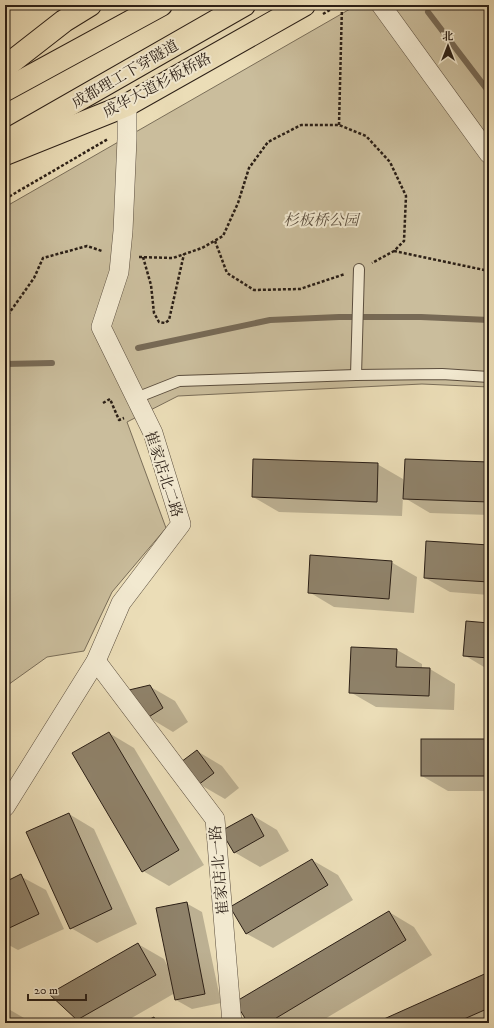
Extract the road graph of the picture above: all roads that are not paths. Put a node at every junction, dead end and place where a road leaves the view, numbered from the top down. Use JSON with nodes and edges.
{"nodes":[{"id":1,"x":90,"y":5,"type":"edge"},
{"id":2,"x":161,"y":5,"type":"edge"},
{"id":3,"x":244,"y":5,"type":"edge"},
{"id":4,"x":304,"y":5,"type":"edge"},
{"id":5,"x":381,"y":5,"type":"edge"},
{"id":6,"x":5,"y":67,"type":"edge"},
{"id":7,"x":5,"y":90,"type":"edge"},
{"id":8,"x":127,"y":105,"type":"junction"},
{"id":9,"x":5,"y":142,"type":"edge"},
{"id":10,"x":5,"y":154,"type":"edge"},
{"id":11,"x":489,"y":154,"type":"edge"},
{"id":12,"x":359,"y":269,"type":"road end"},
{"id":13,"x":356,"y":375,"type":"junction"},
{"id":14,"x":489,"y":377,"type":"edge"},
{"id":15,"x":136,"y":398,"type":"junction"},
{"id":16,"x":96,"y":661,"type":"junction"},
{"id":17,"x":5,"y":807,"type":"edge"},
{"id":18,"x":232,"y":1023,"type":"edge"}],
"edges":[{"from":1,"to":6,"type":"main road"},
{"from":2,"to":7,"type":"main road"},
{"from":3,"to":9,"type":"main road","name":"成都理工下穿隧道"},
{"from":4,"to":8,"type":"main road","name":"成华大道杉板桥路"},
{"from":5,"to":11,"type":"street"},
{"from":8,"to":10,"type":"main road","name":"成华大道杉板桥路"},
{"from":8,"to":15,"type":"street","name":"崔家店北二路"},
{"from":12,"to":13,"type":"lane"},
{"from":13,"to":14,"type":"lane"},
{"from":13,"to":15,"type":"lane"},
{"from":15,"to":16,"type":"street","name":"崔家店北二路"},
{"from":16,"to":17,"type":"street","name":"崔家店北二路"},
{"from":16,"to":18,"type":"street","name":"崔家店北一路"}]}
